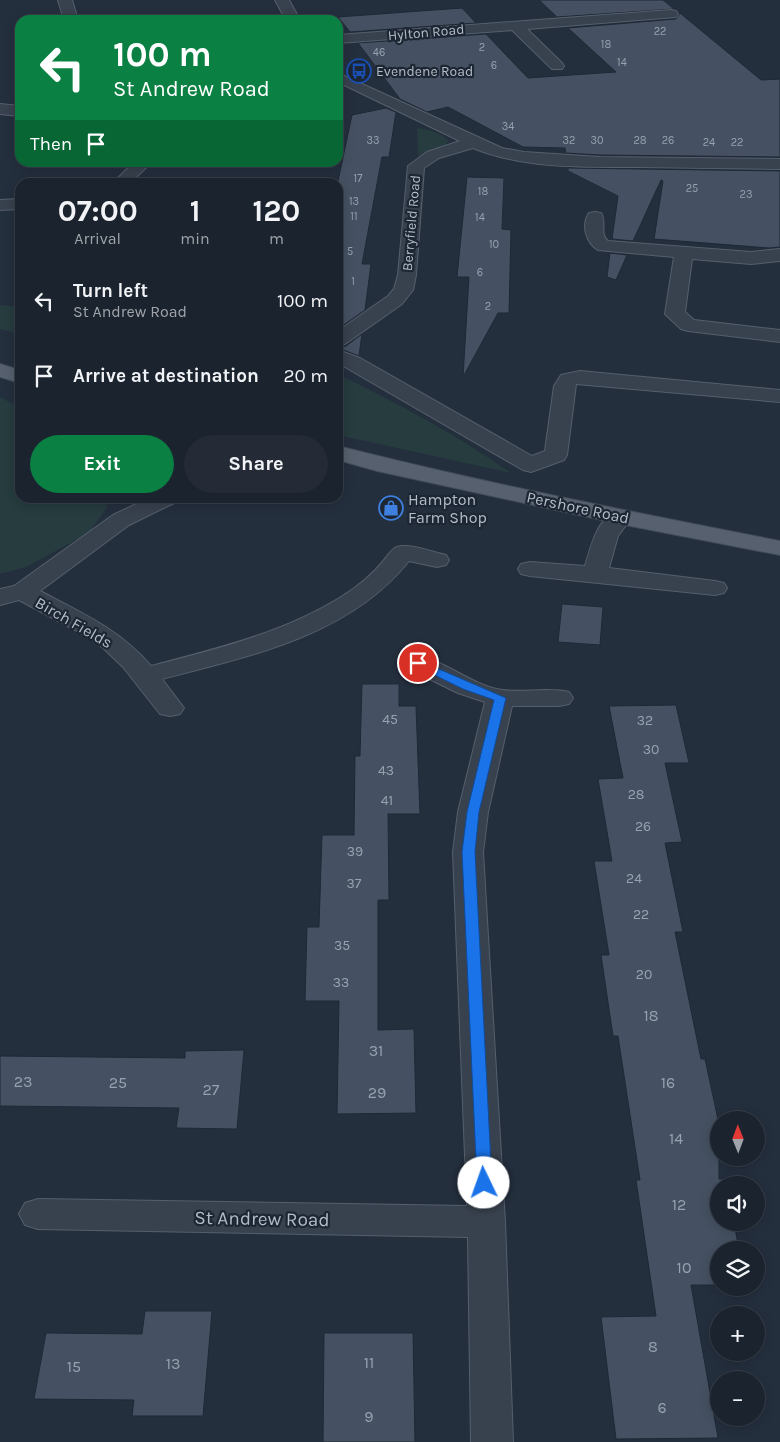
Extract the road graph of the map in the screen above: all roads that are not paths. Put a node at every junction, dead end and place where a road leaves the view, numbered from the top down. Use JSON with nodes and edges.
{"nodes":[{"id":1,"x":64,"y":0,"type":"edge"},
{"id":2,"x":282,"y":0,"type":"edge"},
{"id":3,"x":671,"y":14,"type":"dead end"},
{"id":4,"x":69,"y":15,"type":"edge"},
{"id":5,"x":290,"y":15,"type":"edge"},
{"id":6,"x":516,"y":25,"type":"junction"},
{"id":7,"x":343,"y":39,"type":"edge"},
{"id":8,"x":557,"y":66,"type":"dead end"},
{"id":9,"x":343,"y":79,"type":"edge"},
{"id":10,"x":368,"y":91,"type":"junction"},
{"id":11,"x":345,"y":97,"type":"dead end"},
{"id":12,"x":0,"y":110,"type":"edge"},
{"id":13,"x":15,"y":111,"type":"edge"},
{"id":14,"x":474,"y":142,"type":"junction"},
{"id":15,"x":780,"y":164,"type":"edge"},
{"id":16,"x":138,"y":167,"type":"edge"},
{"id":17,"x":126,"y":178,"type":"edge"},
{"id":18,"x":15,"y":204,"type":"edge"},
{"id":19,"x":0,"y":205,"type":"edge"},
{"id":20,"x":595,"y":217,"type":"dead end"},
{"id":21,"x":684,"y":254,"type":"junction"},
{"id":22,"x":780,"y":255,"type":"edge"},
{"id":23,"x":343,"y":336,"type":"edge"},
{"id":24,"x":780,"y":336,"type":"edge"},
{"id":25,"x":343,"y":358,"type":"edge"},
{"id":26,"x":0,"y":370,"type":"edge"},
{"id":27,"x":15,"y":375,"type":"edge"},
{"id":28,"x":780,"y":396,"type":"edge"},
{"id":29,"x":343,"y":454,"type":"edge"},
{"id":30,"x":343,"y":463,"type":"edge"},
{"id":31,"x":377,"y":464,"type":"junction"},
{"id":32,"x":146,"y":503,"type":"edge"},
{"id":33,"x":122,"y":509,"type":"edge"},
{"id":34,"x":620,"y":517,"type":"junction"},
{"id":35,"x":780,"y":548,"type":"edge"},
{"id":36,"x":437,"y":560,"type":"dead end"},
{"id":37,"x":530,"y":569,"type":"dead end"},
{"id":38,"x":595,"y":574,"type":"junction"},
{"id":39,"x":715,"y":588,"type":"dead end"},
{"id":40,"x":11,"y":595,"type":"edge"},
{"id":41,"x":418,"y":663,"type":"dead end"},
{"id":42,"x":146,"y":675,"type":"junction"},
{"id":43,"x":500,"y":698,"type":"junction"},
{"id":44,"x":559,"y":698,"type":"dead end"},
{"id":45,"x":170,"y":708,"type":"dead end"},
{"id":46,"x":38,"y":1214,"type":"dead end"},
{"id":47,"x":486,"y":1222,"type":"junction"},
{"id":48,"x":492,"y":1442,"type":"edge"}],
"edges":[{"from":1,"to":4,"type":"street"},
{"from":2,"to":5,"type":"street"},
{"from":3,"to":6,"type":"street","name":"Hylton Road"},
{"from":6,"to":7,"type":"street","name":"Hylton Road"},
{"from":6,"to":8,"type":"street"},
{"from":9,"to":10,"type":"street"},
{"from":10,"to":11,"type":"street"},
{"from":10,"to":14,"type":"street"},
{"from":12,"to":13,"type":"street"},
{"from":14,"to":15,"type":"street"},
{"from":14,"to":23,"type":"street","name":"Berryfield Road"},
{"from":16,"to":17,"type":"street"},
{"from":18,"to":19,"type":"street"},
{"from":20,"to":21,"type":"street"},
{"from":21,"to":22,"type":"street"},
{"from":21,"to":24,"type":"street"},
{"from":25,"to":28,"type":"street"},
{"from":26,"to":27,"type":"main road"},
{"from":29,"to":31,"type":"main road","name":"Pershore Road"},
{"from":30,"to":31,"type":"main road","name":"Pershore Road"},
{"from":31,"to":34,"type":"main road","name":"Pershore Road"},
{"from":32,"to":33,"type":"street"},
{"from":33,"to":40,"type":"street"},
{"from":34,"to":35,"type":"main road","name":"Pershore Road"},
{"from":34,"to":38,"type":"street"},
{"from":36,"to":42,"type":"street"},
{"from":37,"to":38,"type":"street"},
{"from":38,"to":39,"type":"street"},
{"from":40,"to":42,"type":"street","name":"Birch Fields"},
{"from":41,"to":43,"type":"street"},
{"from":42,"to":45,"type":"street","name":"Birch Fields"},
{"from":43,"to":44,"type":"street"},
{"from":43,"to":47,"type":"street"},
{"from":46,"to":47,"type":"street","name":"St Andrew Road"},
{"from":47,"to":48,"type":"street"}]}
